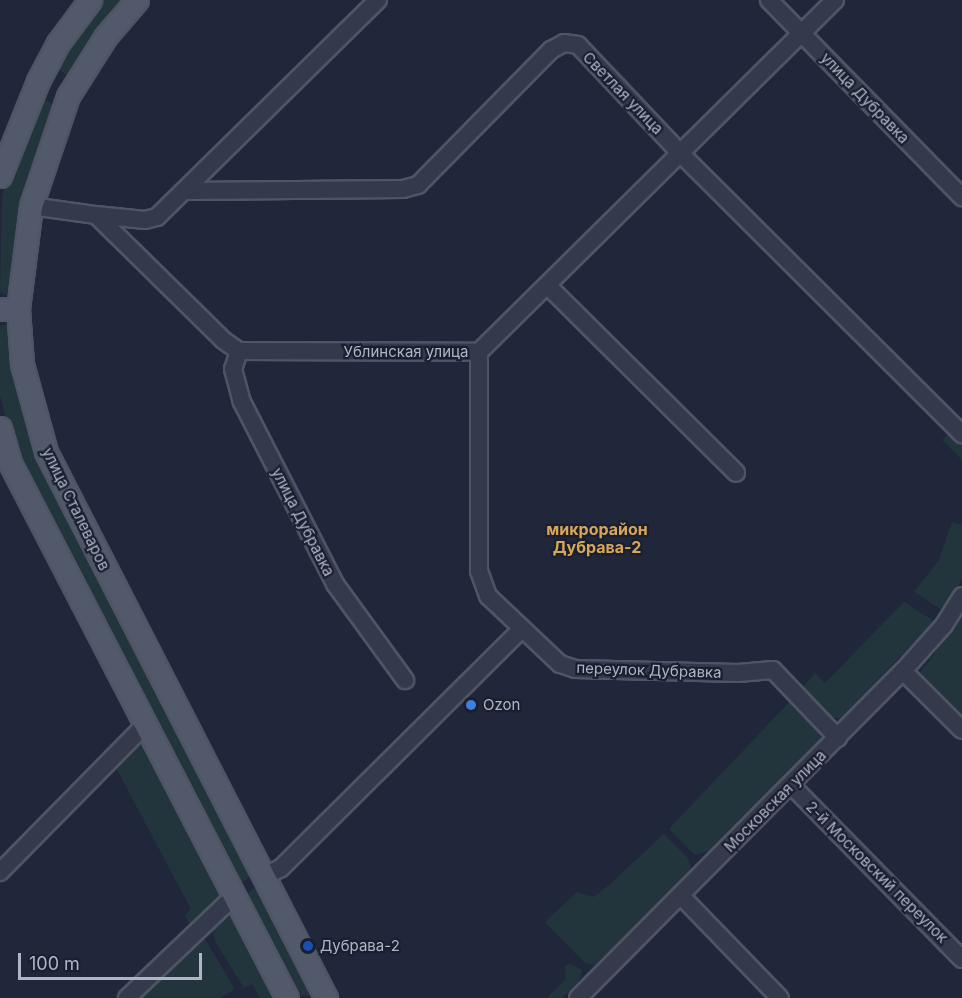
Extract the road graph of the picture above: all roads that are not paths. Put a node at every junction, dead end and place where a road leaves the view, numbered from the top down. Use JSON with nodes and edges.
{"nodes":[{"id":1,"x":90,"y":0,"type":"edge"},
{"id":2,"x":138,"y":0,"type":"edge"},
{"id":3,"x":378,"y":0,"type":"edge"},
{"id":4,"x":769,"y":0,"type":"edge"},
{"id":5,"x":835,"y":0,"type":"edge"},
{"id":6,"x":802,"y":33,"type":"junction"},
{"id":7,"x":38,"y":81,"type":"junction"},
{"id":8,"x":68,"y":96,"type":"junction"},
{"id":9,"x":681,"y":154,"type":"junction"},
{"id":10,"x":0,"y":176,"type":"edge"},
{"id":11,"x":187,"y":191,"type":"junction"},
{"id":12,"x":962,"y":197,"type":"edge"},
{"id":13,"x":31,"y":206,"type":"junction"},
{"id":14,"x":96,"y":214,"type":"junction"},
{"id":15,"x":548,"y":286,"type":"junction"},
{"id":16,"x":9,"y":309,"type":"edge"},
{"id":17,"x":239,"y":351,"type":"junction"},
{"id":18,"x":479,"y":352,"type":"junction"},
{"id":19,"x":0,"y":428,"type":"edge"},
{"id":20,"x":962,"y":434,"type":"edge"},
{"id":21,"x":736,"y":473,"type":"dead end"},
{"id":22,"x":962,"y":596,"type":"edge"},
{"id":23,"x":522,"y":629,"type":"junction"},
{"id":24,"x":903,"y":671,"type":"junction"},
{"id":25,"x":405,"y":680,"type":"dead end"},
{"id":26,"x":146,"y":724,"type":"junction"},
{"id":27,"x":962,"y":730,"type":"edge"},
{"id":28,"x":838,"y":738,"type":"junction"},
{"id":29,"x":791,"y":785,"type":"junction"},
{"id":30,"x":0,"y":872,"type":"edge"},
{"id":31,"x":262,"y":877,"type":"junction"},
{"id":32,"x":234,"y":896,"type":"junction"},
{"id":33,"x":681,"y":896,"type":"junction"},
{"id":34,"x":962,"y":958,"type":"edge"},
{"id":35,"x":127,"y":998,"type":"edge"},
{"id":36,"x":287,"y":998,"type":"edge"},
{"id":37,"x":326,"y":998,"type":"edge"},
{"id":38,"x":578,"y":998,"type":"edge"},
{"id":39,"x":780,"y":998,"type":"edge"}],
"edges":[{"from":1,"to":7,"type":"main road"},
{"from":2,"to":8,"type":"main road","name":"улица Сталеваров"},
{"from":3,"to":11,"type":"street"},
{"from":4,"to":6,"type":"street","name":"улица Дубравка"},
{"from":5,"to":6,"type":"street","name":"Ублинская улица"},
{"from":6,"to":9,"type":"street","name":"Ублинская улица"},
{"from":6,"to":12,"type":"street","name":"улица Дубравка"},
{"from":7,"to":8,"type":"main road"},
{"from":7,"to":10,"type":"main road"},
{"from":8,"to":13,"type":"main road","name":"улица Сталеваров"},
{"from":9,"to":11,"type":"street","name":"Светлая улица"},
{"from":9,"to":15,"type":"street","name":"Ублинская улица"},
{"from":9,"to":20,"type":"street","name":"Светлая улица"},
{"from":11,"to":14,"type":"street"},
{"from":13,"to":14,"type":"street"},
{"from":13,"to":16,"type":"main road","name":"улица Сталеваров"},
{"from":14,"to":17,"type":"street"},
{"from":15,"to":18,"type":"street","name":"Ублинская улица"},
{"from":15,"to":21,"type":"street"},
{"from":16,"to":31,"type":"main road","name":"улица Сталеваров"},
{"from":17,"to":18,"type":"street","name":"Ублинская улица"},
{"from":17,"to":25,"type":"street","name":"улица Дубравка"},
{"from":18,"to":23,"type":"street","name":"переулок Дубравка"},
{"from":19,"to":26,"type":"main road"},
{"from":22,"to":24,"type":"street","name":"Московская улица"},
{"from":23,"to":28,"type":"street","name":"переулок Дубравка"},
{"from":23,"to":31,"type":"street"},
{"from":24,"to":27,"type":"street"},
{"from":24,"to":28,"type":"street","name":"Московская улица"},
{"from":26,"to":30,"type":"street"},
{"from":26,"to":32,"type":"main road"},
{"from":28,"to":29,"type":"street","name":"Московская улица"},
{"from":29,"to":33,"type":"street","name":"Московская улица"},
{"from":29,"to":34,"type":"street","name":"2-й Московский переулок"},
{"from":31,"to":32,"type":"main road"},
{"from":31,"to":37,"type":"main road","name":"улица Сталеваров"},
{"from":32,"to":35,"type":"street"},
{"from":32,"to":36,"type":"main road"},
{"from":33,"to":38,"type":"street","name":"Московская улица"},
{"from":33,"to":39,"type":"street"}]}
